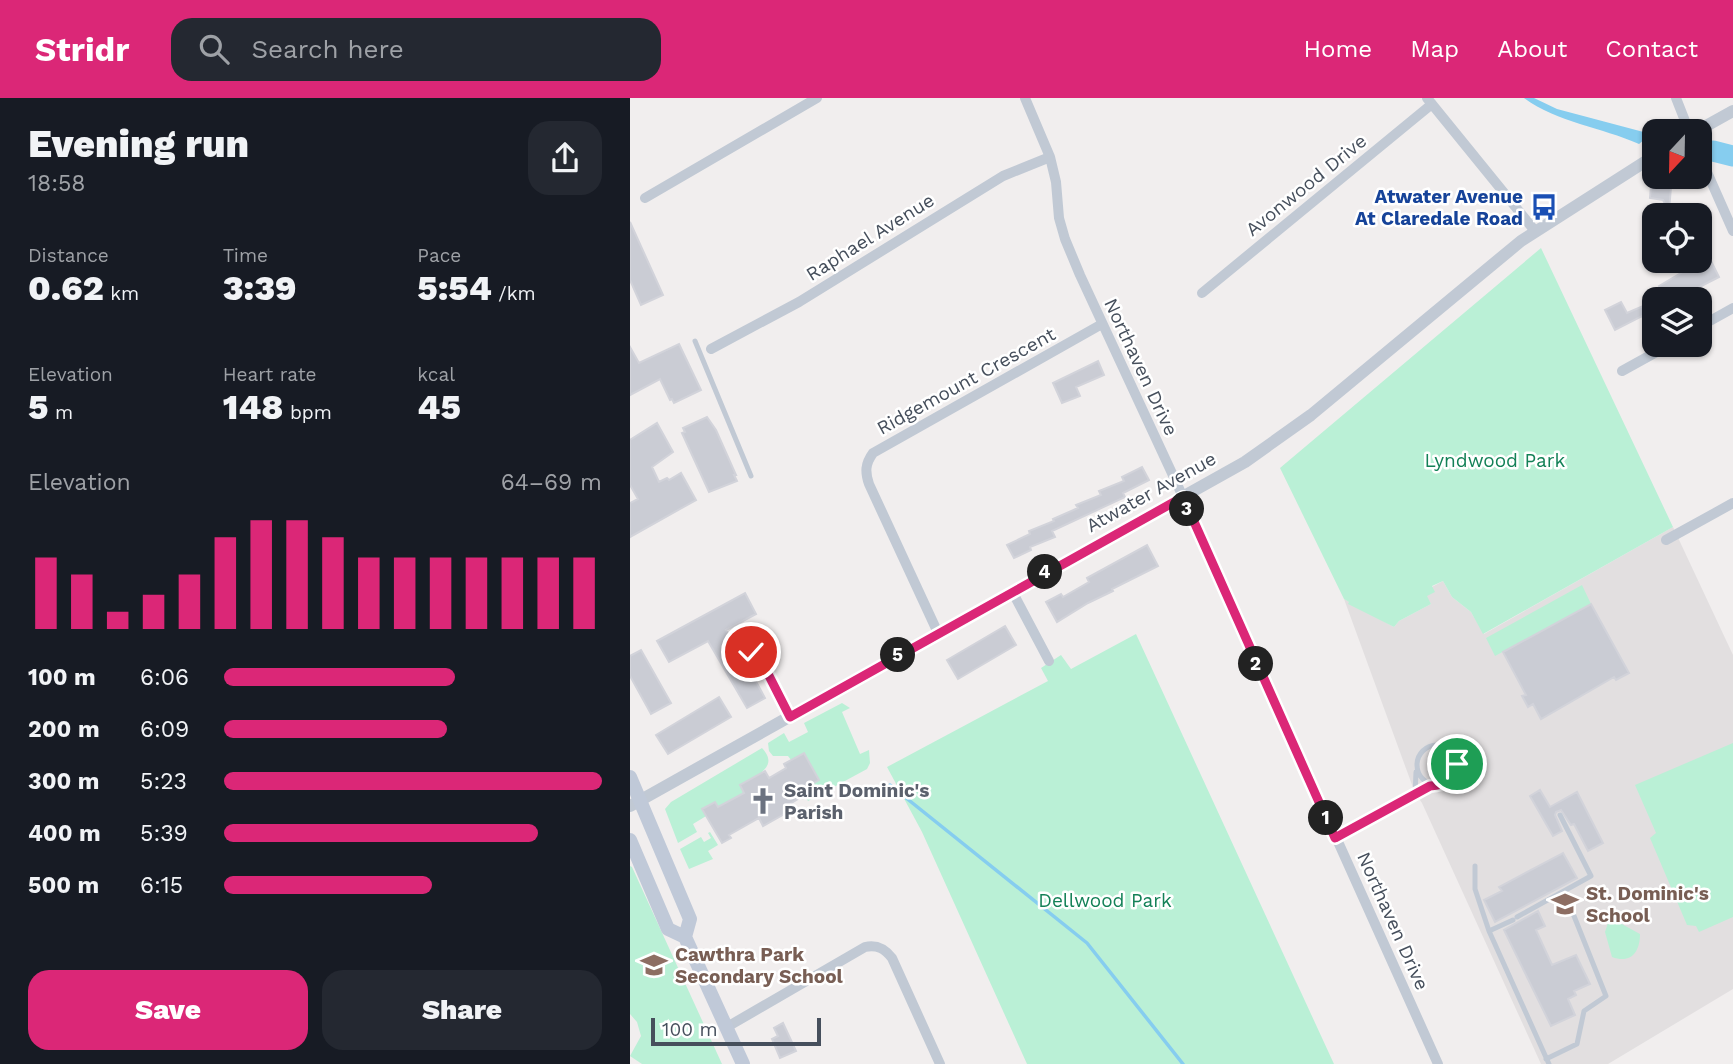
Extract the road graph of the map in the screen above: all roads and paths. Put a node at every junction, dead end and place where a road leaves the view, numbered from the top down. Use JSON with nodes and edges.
{"nodes":[{"id":1,"x":817,"y":98,"type":"edge"},
{"id":2,"x":1025,"y":98,"type":"edge"},
{"id":3,"x":1676,"y":98,"type":"edge"},
{"id":4,"x":1429,"y":101,"type":"edge"},
{"id":5,"x":1733,"y":111,"type":"edge"},
{"id":6,"x":1684,"y":119,"type":"edge"},
{"id":7,"x":1712,"y":123,"type":"edge"},
{"id":8,"x":1050,"y":157,"type":"junction"},
{"id":9,"x":1642,"y":164,"type":"edge"},
{"id":10,"x":1712,"y":183,"type":"edge"},
{"id":11,"x":645,"y":198,"type":"dead end"},
{"id":12,"x":1535,"y":231,"type":"junction"},
{"id":13,"x":1733,"y":231,"type":"edge"},
{"id":14,"x":1202,"y":293,"type":"dead end"},
{"id":15,"x":1733,"y":308,"type":"edge"},
{"id":16,"x":1712,"y":320,"type":"edge"},
{"id":17,"x":1102,"y":324,"type":"junction"},
{"id":18,"x":695,"y":341,"type":"dead end"},
{"id":19,"x":711,"y":349,"type":"dead end"},
{"id":20,"x":1647,"y":357,"type":"edge"},
{"id":21,"x":1622,"y":371,"type":"dead end"},
{"id":22,"x":751,"y":476,"type":"dead end"},
{"id":23,"x":1183,"y":497,"type":"junction"},
{"id":24,"x":1733,"y":503,"type":"edge"},
{"id":25,"x":1666,"y":540,"type":"dead end"},
{"id":26,"x":1012,"y":591,"type":"junction"},
{"id":27,"x":937,"y":633,"type":"junction"},
{"id":28,"x":741,"y":652,"type":"dead end"},
{"id":29,"x":1049,"y":661,"type":"dead end"},
{"id":30,"x":790,"y":717,"type":"junction"},
{"id":31,"x":1416,"y":765,"type":"junction"},
{"id":32,"x":630,"y":777,"type":"edge"},
{"id":33,"x":1433,"y":786,"type":"junction"},
{"id":34,"x":1415,"y":795,"type":"junction"},
{"id":35,"x":636,"y":803,"type":"edge"},
{"id":36,"x":1560,"y":815,"type":"dead end"},
{"id":37,"x":1335,"y":838,"type":"junction"},
{"id":38,"x":630,"y":840,"type":"edge"},
{"id":39,"x":1475,"y":866,"type":"dead end"},
{"id":40,"x":1564,"y":891,"type":"junction"},
{"id":41,"x":1489,"y":932,"type":"junction"},
{"id":42,"x":685,"y":937,"type":"junction"},
{"id":43,"x":727,"y":1027,"type":"junction"},
{"id":44,"x":1547,"y":1062,"type":"edge"},
{"id":45,"x":743,"y":1064,"type":"edge"},
{"id":46,"x":940,"y":1064,"type":"edge"},
{"id":47,"x":1438,"y":1064,"type":"edge"}],
"edges":[{"from":1,"to":11,"type":"street"},
{"from":2,"to":8,"type":"street","name":"Northaven Drive"},
{"from":3,"to":6,"type":"street"},
{"from":4,"to":12,"type":"street"},
{"from":4,"to":14,"type":"street","name":"Avonwood Drive"},
{"from":5,"to":7,"type":"street"},
{"from":8,"to":17,"type":"street","name":"Northaven Drive"},
{"from":8,"to":19,"type":"street","name":"Raphael Avenue"},
{"from":9,"to":12,"type":"street","name":"Atwater Avenue"},
{"from":10,"to":13,"type":"street"},
{"from":12,"to":23,"type":"street","name":"Atwater Avenue"},
{"from":15,"to":16,"type":"street"},
{"from":17,"to":23,"type":"street","name":"Northaven Drive"},
{"from":17,"to":27,"type":"street","name":"Ridgemount Crescent"},
{"from":18,"to":22,"type":"lane"},
{"from":20,"to":21,"type":"street"},
{"from":23,"to":26,"type":"street","name":"Atwater Avenue"},
{"from":23,"to":37,"type":"street","name":"Northaven Drive"},
{"from":24,"to":25,"type":"street"},
{"from":26,"to":27,"type":"street","name":"Atwater Avenue"},
{"from":26,"to":29,"type":"street"},
{"from":27,"to":30,"type":"street","name":"Atwater Avenue"},
{"from":28,"to":30,"type":"lane"},
{"from":30,"to":35,"type":"street","name":"Atwater Avenue"},
{"from":31,"to":33,"type":"lane"},
{"from":31,"to":33,"type":"lane"},
{"from":31,"to":34,"type":"lane"},
{"from":32,"to":35,"type":"main road"},
{"from":33,"to":34,"type":"lane"},
{"from":34,"to":37,"type":"street"},
{"from":35,"to":42,"type":"main road"},
{"from":36,"to":40,"type":"lane"},
{"from":37,"to":47,"type":"street","name":"Northaven Drive"},
{"from":38,"to":42,"type":"main road"},
{"from":39,"to":41,"type":"lane"},
{"from":40,"to":41,"type":"lane"},
{"from":40,"to":44,"type":"lane"},
{"from":41,"to":44,"type":"lane"},
{"from":42,"to":43,"type":"main road"},
{"from":43,"to":45,"type":"main road"},
{"from":43,"to":46,"type":"street"}]}
